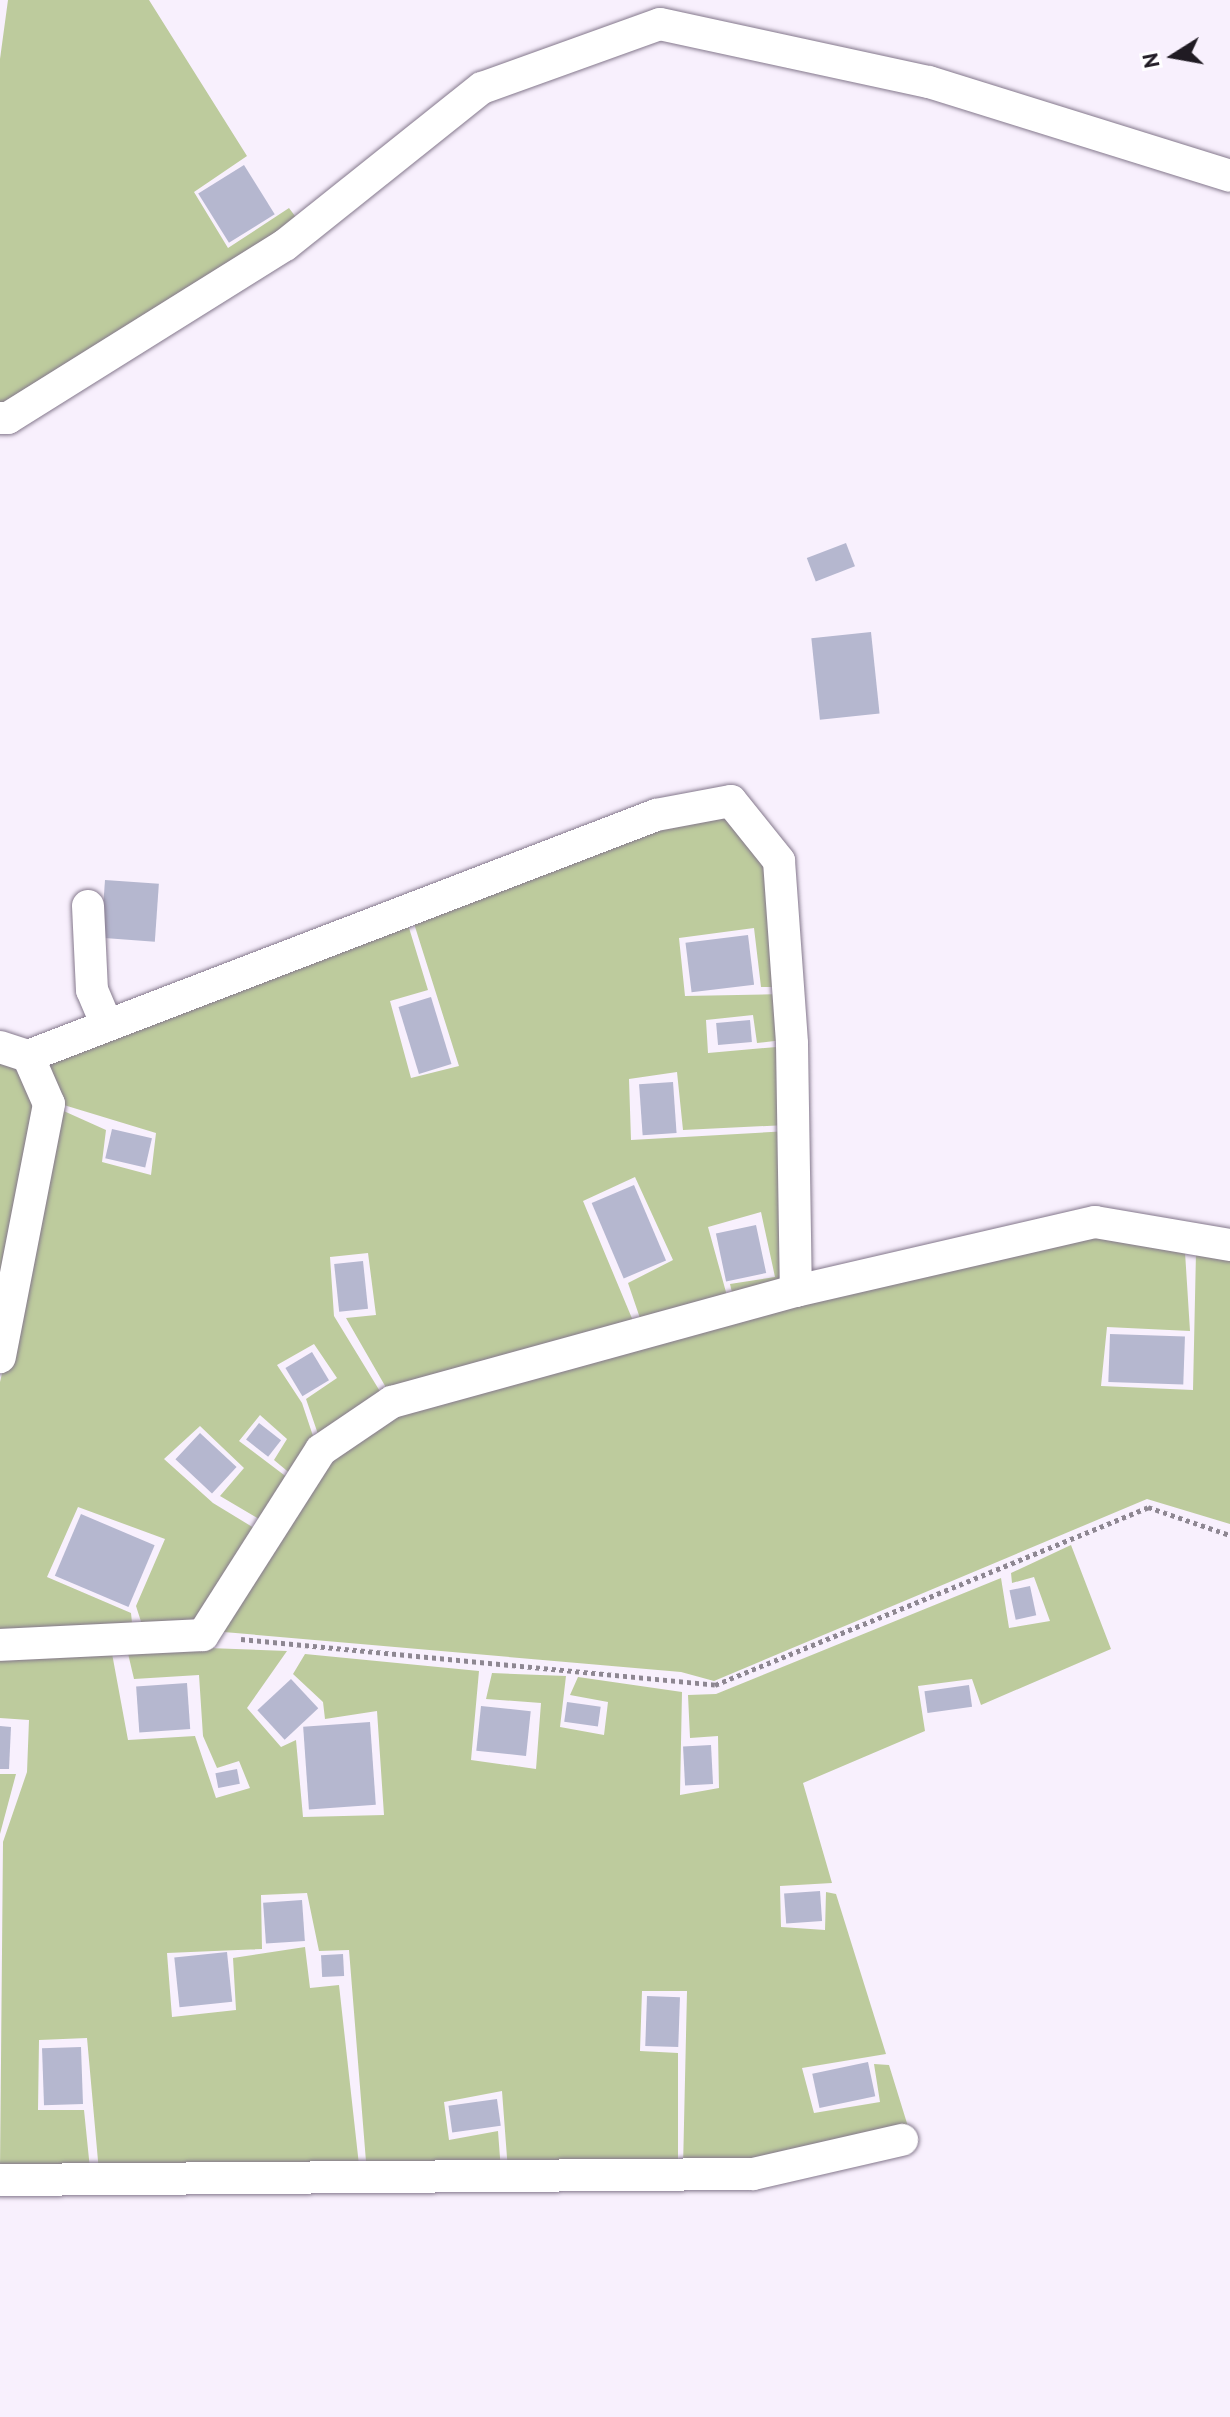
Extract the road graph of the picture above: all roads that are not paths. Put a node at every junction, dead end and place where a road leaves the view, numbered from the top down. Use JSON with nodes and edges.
{"nodes":[{"id":1,"x":1230,"y":176,"type":"edge"},
{"id":2,"x":0,"y":418,"type":"edge"},
{"id":3,"x":88,"y":906,"type":"dead end"},
{"id":4,"x":107,"y":1025,"type":"junction"},
{"id":5,"x":14,"y":1051,"type":"edge"},
{"id":6,"x":1230,"y":1245,"type":"edge"},
{"id":7,"x":796,"y":1291,"type":"junction"},
{"id":8,"x":0,"y":1357,"type":"edge"},
{"id":9,"x":0,"y":1645,"type":"edge"},
{"id":10,"x":902,"y":2140,"type":"dead end"},
{"id":11,"x":0,"y":2180,"type":"edge"}],
"edges":[{"from":1,"to":2,"type":"street"},
{"from":3,"to":4,"type":"street"},
{"from":4,"to":5,"type":"street"},
{"from":4,"to":7,"type":"street"},
{"from":5,"to":8,"type":"street"},
{"from":6,"to":7,"type":"street"},
{"from":7,"to":9,"type":"street"},
{"from":10,"to":11,"type":"street"}]}
